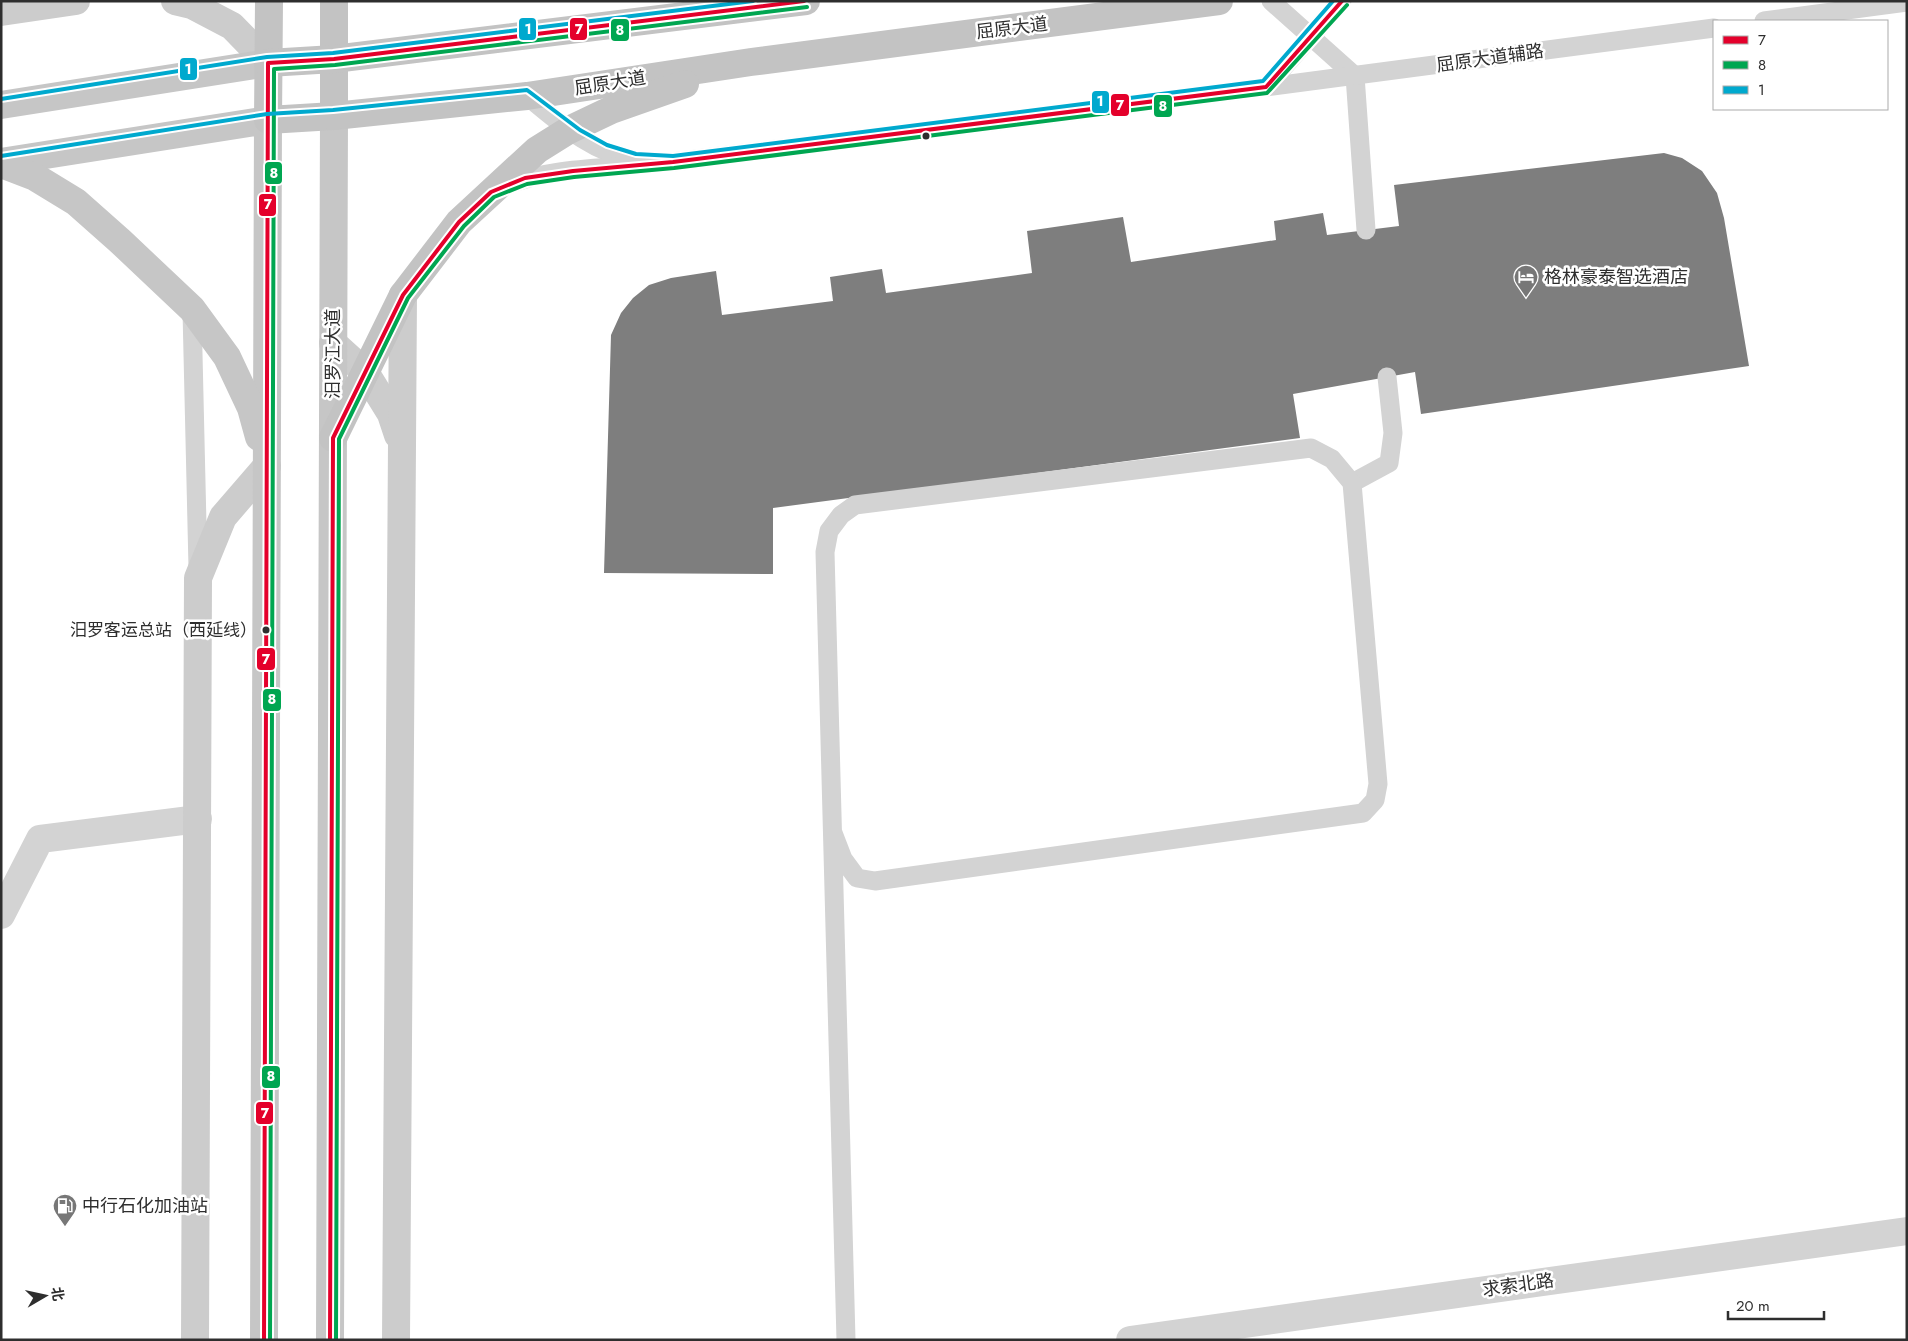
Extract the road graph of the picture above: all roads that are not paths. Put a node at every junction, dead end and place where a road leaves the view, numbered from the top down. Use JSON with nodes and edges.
{"nodes":[{"id":1,"x":76,"y":1,"type":"edge"},
{"id":2,"x":176,"y":1,"type":"edge"},
{"id":3,"x":269,"y":1,"type":"edge"},
{"id":4,"x":334,"y":1,"type":"edge"},
{"id":5,"x":806,"y":1,"type":"edge"},
{"id":6,"x":1219,"y":1,"type":"edge"},
{"id":7,"x":1271,"y":1,"type":"edge"},
{"id":8,"x":1342,"y":1,"type":"edge"},
{"id":9,"x":1907,"y":2,"type":"edge"},
{"id":10,"x":1,"y":12,"type":"edge"},
{"id":11,"x":1772,"y":20,"type":"edge"},
{"id":12,"x":1713,"y":28,"type":"edge"},
{"id":13,"x":1312,"y":37,"type":"junction"},
{"id":14,"x":334,"y":59,"type":"junction"},
{"id":15,"x":751,"y":62,"type":"junction"},
{"id":16,"x":268,"y":63,"type":"junction"},
{"id":17,"x":1356,"y":76,"type":"junction"},
{"id":18,"x":1266,"y":87,"type":"junction"},
{"id":19,"x":527,"y":96,"type":"junction"},
{"id":20,"x":1,"y":105,"type":"edge"},
{"id":21,"x":334,"y":116,"type":"junction"},
{"id":22,"x":268,"y":120,"type":"junction"},
{"id":23,"x":569,"y":130,"type":"junction"},
{"id":24,"x":674,"y":162,"type":"junction"},
{"id":25,"x":1,"y":163,"type":"edge"},
{"id":26,"x":491,"y":192,"type":"junction"},
{"id":27,"x":1366,"y":230,"type":"dead end"},
{"id":28,"x":403,"y":296,"type":"junction"},
{"id":29,"x":192,"y":309,"type":"junction"},
{"id":30,"x":333,"y":343,"type":"junction"},
{"id":31,"x":366,"y":372,"type":"junction"},
{"id":32,"x":1386,"y":378,"type":"dead end"},
{"id":33,"x":333,"y":438,"type":"junction"},
{"id":34,"x":402,"y":449,"type":"junction"},
{"id":35,"x":267,"y":466,"type":"junction"},
{"id":36,"x":1352,"y":483,"type":"junction"},
{"id":37,"x":198,"y":578,"type":"junction"},
{"id":38,"x":198,"y":819,"type":"junction"},
{"id":39,"x":833,"y":833,"type":"junction"},
{"id":40,"x":1,"y":915,"type":"edge"},
{"id":41,"x":1907,"y":1231,"type":"edge"},
{"id":42,"x":195,"y":1340,"type":"edge"},
{"id":43,"x":264,"y":1340,"type":"edge"},
{"id":44,"x":330,"y":1340,"type":"edge"},
{"id":45,"x":396,"y":1340,"type":"edge"},
{"id":46,"x":846,"y":1340,"type":"edge"},
{"id":47,"x":1130,"y":1340,"type":"edge"}],
"edges":[{"from":1,"to":10,"type":"main road"},
{"from":2,"to":16,"type":"main road"},
{"from":3,"to":16,"type":"highway"},
{"from":4,"to":14,"type":"highway","name":"汨罗江大道"},
{"from":5,"to":14,"type":"highway"},
{"from":6,"to":15,"type":"highway","name":"屈原大道"},
{"from":7,"to":13,"type":"lane"},
{"from":8,"to":13,"type":"lane"},
{"from":9,"to":11,"type":"lane"},
{"from":12,"to":17,"type":"lane","name":"屈原大道辅路"},
{"from":13,"to":17,"type":"lane"},
{"from":13,"to":18,"type":"lane"},
{"from":14,"to":16,"type":"highway"},
{"from":14,"to":21,"type":"highway","name":"汨罗江大道"},
{"from":15,"to":19,"type":"highway","name":"屈原大道"},
{"from":15,"to":23,"type":"highway"},
{"from":16,"to":20,"type":"main road"},
{"from":16,"to":22,"type":"highway"},
{"from":17,"to":18,"type":"lane","name":"屈原大道辅路"},
{"from":17,"to":27,"type":"lane"},
{"from":18,"to":24,"type":"lane","name":"屈原大道辅路"},
{"from":19,"to":21,"type":"highway","name":"屈原大道"},
{"from":19,"to":23,"type":"lane"},
{"from":21,"to":22,"type":"highway","name":"屈原大道"},
{"from":21,"to":30,"type":"main road","name":"汨罗江大道"},
{"from":22,"to":25,"type":"main road","name":"屈原大道"},
{"from":22,"to":35,"type":"main road"},
{"from":23,"to":24,"type":"lane"},
{"from":23,"to":26,"type":"highway"},
{"from":24,"to":26,"type":"lane"},
{"from":25,"to":29,"type":"main road"},
{"from":26,"to":28,"type":"highway"},
{"from":28,"to":31,"type":"highway"},
{"from":28,"to":34,"type":"main road"},
{"from":29,"to":35,"type":"main road"},
{"from":29,"to":37,"type":"lane"},
{"from":30,"to":31,"type":"main road"},
{"from":30,"to":33,"type":"main road","name":"汨罗江大道"},
{"from":31,"to":33,"type":"highway"},
{"from":31,"to":34,"type":"main road"},
{"from":32,"to":36,"type":"lane"},
{"from":33,"to":44,"type":"main road","name":"汨罗江大道"},
{"from":34,"to":45,"type":"main road"},
{"from":35,"to":37,"type":"main road"},
{"from":35,"to":43,"type":"main road"},
{"from":36,"to":39,"type":"lane"},
{"from":36,"to":39,"type":"lane"},
{"from":37,"to":38,"type":"main road"},
{"from":38,"to":40,"type":"street"},
{"from":38,"to":42,"type":"main road"},
{"from":39,"to":46,"type":"lane"},
{"from":41,"to":47,"type":"street","name":"求索北路"}]}
